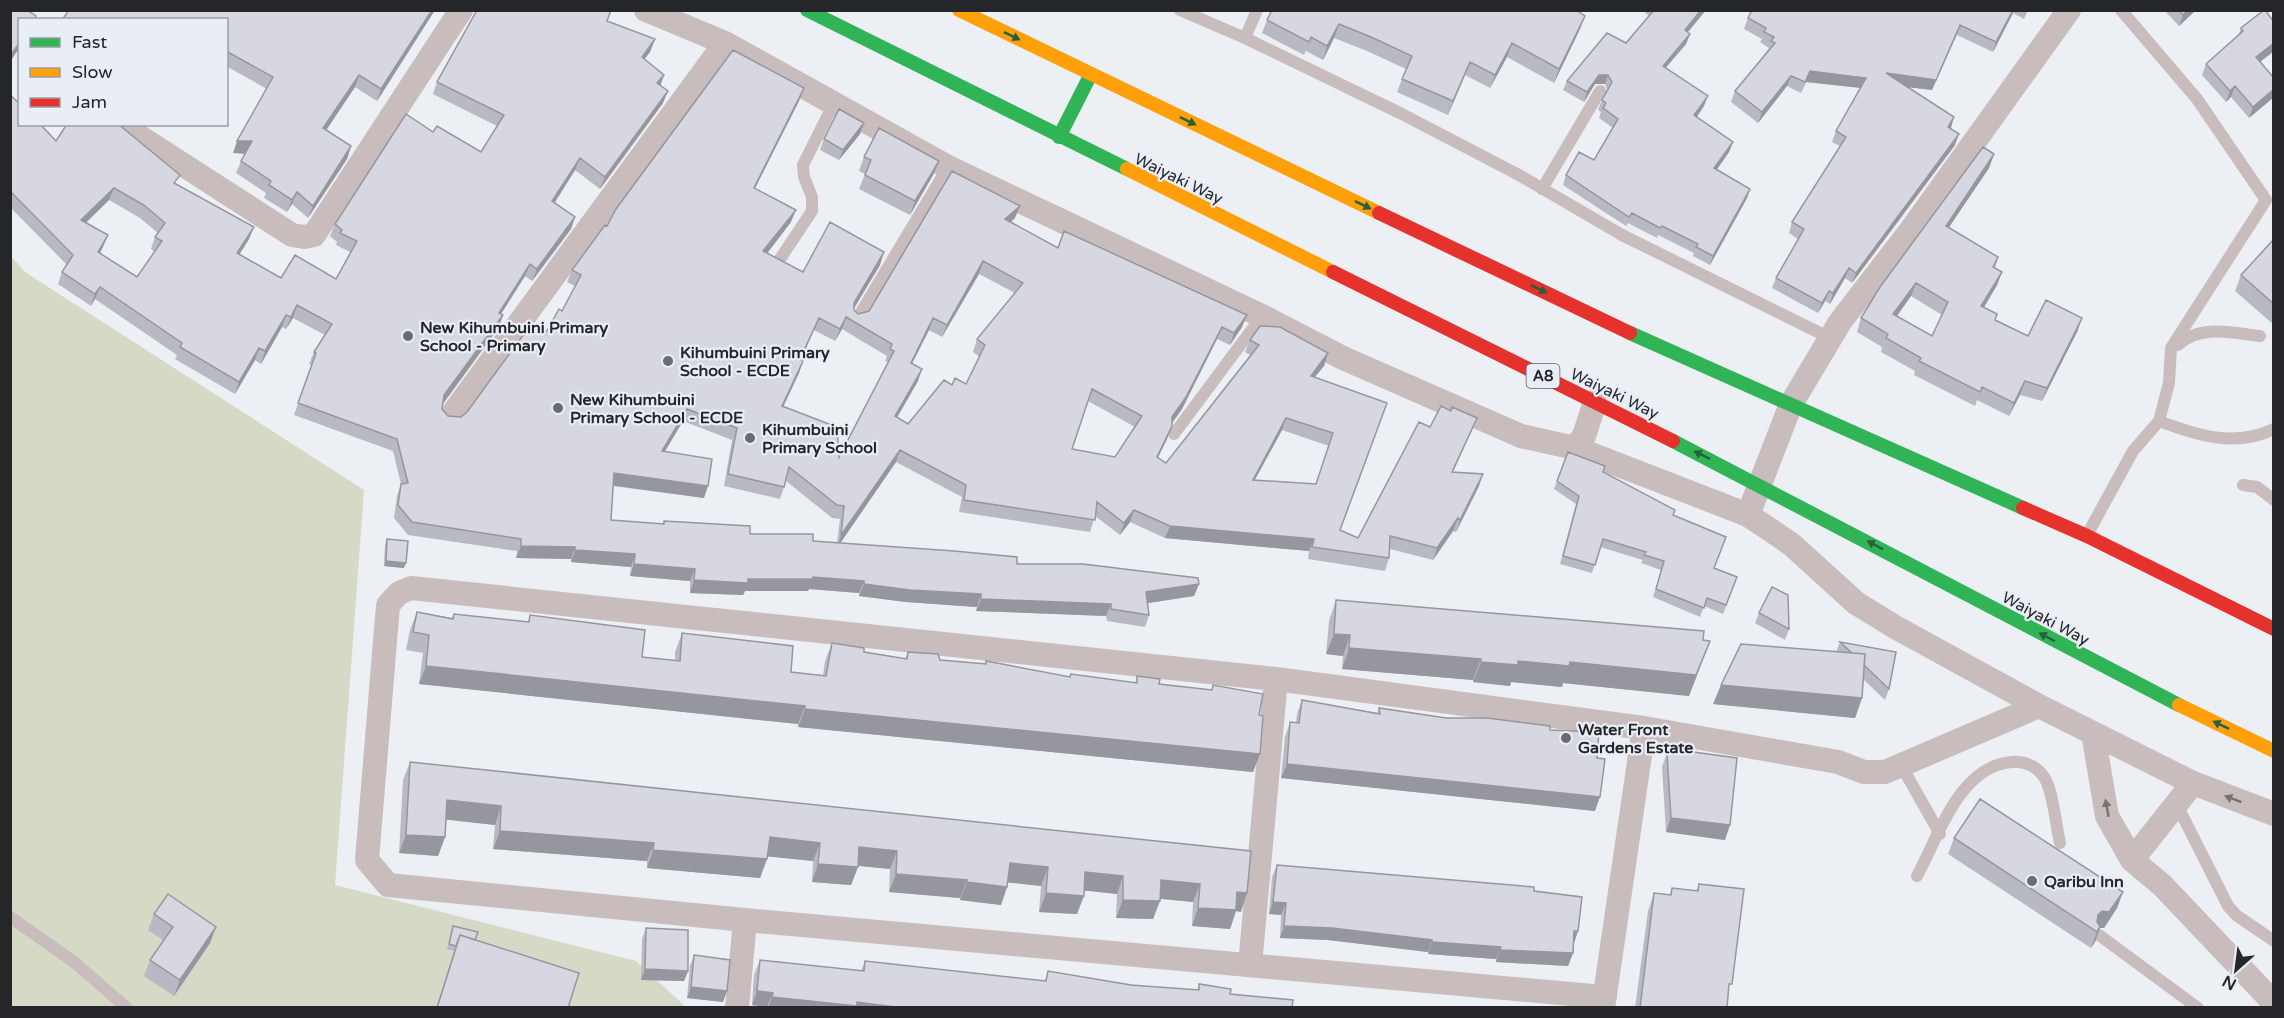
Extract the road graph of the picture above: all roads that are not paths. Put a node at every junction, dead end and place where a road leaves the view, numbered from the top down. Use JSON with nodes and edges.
{"nodes":[{"id":1,"x":461,"y":10,"type":"edge"},
{"id":2,"x":646,"y":10,"type":"edge"},
{"id":3,"x":807,"y":10,"type":"edge"},
{"id":4,"x":959,"y":10,"type":"edge"},
{"id":5,"x":1180,"y":10,"type":"edge"},
{"id":6,"x":1257,"y":10,"type":"edge"},
{"id":7,"x":2069,"y":10,"type":"edge"},
{"id":8,"x":2121,"y":10,"type":"edge"},
{"id":9,"x":1245,"y":38,"type":"junction"},
{"id":10,"x":725,"y":43,"type":"junction"},
{"id":11,"x":1091,"y":74,"type":"junction"},
{"id":12,"x":1600,"y":91,"type":"dead end"},
{"id":13,"x":833,"y":105,"type":"junction"},
{"id":14,"x":123,"y":126,"type":"edge"},
{"id":15,"x":1059,"y":137,"type":"junction"},
{"id":16,"x":948,"y":167,"type":"junction"},
{"id":17,"x":1542,"y":189,"type":"junction"},
{"id":18,"x":776,"y":265,"type":"edge"},
{"id":19,"x":1262,"y":316,"type":"junction"},
{"id":20,"x":856,"y":319,"type":"edge"},
{"id":21,"x":2260,"y":336,"type":"dead end"},
{"id":22,"x":1830,"y":338,"type":"junction"},
{"id":23,"x":2170,"y":352,"type":"junction"},
{"id":24,"x":1595,"y":402,"type":"junction"},
{"id":25,"x":1791,"y":404,"type":"junction"},
{"id":26,"x":451,"y":416,"type":"edge"},
{"id":27,"x":2159,"y":421,"type":"junction"},
{"id":28,"x":2274,"y":429,"type":"edge"},
{"id":29,"x":1174,"y":434,"type":"edge"},
{"id":30,"x":1575,"y":448,"type":"junction"},
{"id":31,"x":1758,"y":483,"type":"junction"},
{"id":32,"x":2243,"y":485,"type":"dead end"},
{"id":33,"x":2274,"y":500,"type":"edge"},
{"id":34,"x":1748,"y":515,"type":"junction"},
{"id":35,"x":2087,"y":536,"type":"junction"},
{"id":36,"x":2274,"y":629,"type":"edge"},
{"id":37,"x":1276,"y":679,"type":"junction"},
{"id":38,"x":2039,"y":706,"type":"junction"},
{"id":39,"x":1644,"y":728,"type":"junction"},
{"id":40,"x":2093,"y":733,"type":"junction"},
{"id":41,"x":2274,"y":751,"type":"edge"},
{"id":42,"x":1901,"y":765,"type":"junction"},
{"id":43,"x":2193,"y":783,"type":"junction"},
{"id":44,"x":2176,"y":803,"type":"junction"},
{"id":45,"x":2274,"y":814,"type":"edge"},
{"id":46,"x":1940,"y":834,"type":"junction"},
{"id":47,"x":2060,"y":843,"type":"dead end"},
{"id":48,"x":2132,"y":860,"type":"junction"},
{"id":49,"x":1917,"y":876,"type":"dead end"},
{"id":50,"x":10,"y":917,"type":"edge"},
{"id":51,"x":745,"y":921,"type":"junction"},
{"id":52,"x":2099,"y":935,"type":"edge"},
{"id":53,"x":2274,"y":941,"type":"edge"},
{"id":54,"x":1250,"y":966,"type":"junction"},
{"id":55,"x":1604,"y":1002,"type":"edge"},
{"id":56,"x":2274,"y":1003,"type":"edge"},
{"id":57,"x":127,"y":1008,"type":"edge"},
{"id":58,"x":737,"y":1008,"type":"edge"},
{"id":59,"x":2198,"y":1008,"type":"edge"}],
"edges":[{"from":1,"to":14,"type":"street"},
{"from":2,"to":10,"type":"street"},
{"from":3,"to":15,"type":"highway","name":"Waiyaki Way","number":"A8"},
{"from":4,"to":11,"type":"highway","one_way":true},
{"from":5,"to":9,"type":"lane"},
{"from":6,"to":9,"type":"lane"},
{"from":7,"to":22,"type":"street"},
{"from":8,"to":23,"type":"lane"},
{"from":9,"to":17,"type":"lane"},
{"from":10,"to":13,"type":"street"},
{"from":10,"to":26,"type":"street"},
{"from":11,"to":15,"type":"highway"},
{"from":11,"to":25,"type":"highway","one_way":true},
{"from":12,"to":17,"type":"lane"},
{"from":13,"to":16,"type":"street"},
{"from":13,"to":18,"type":"lane"},
{"from":15,"to":24,"type":"highway","name":"Waiyaki Way","number":"A8"},
{"from":16,"to":19,"type":"street"},
{"from":16,"to":20,"type":"lane"},
{"from":17,"to":22,"type":"lane"},
{"from":19,"to":29,"type":"lane"},
{"from":19,"to":30,"type":"street"},
{"from":21,"to":23,"type":"lane"},
{"from":22,"to":25,"type":"street"},
{"from":23,"to":27,"type":"lane"},
{"from":24,"to":30,"type":"street"},
{"from":31,"to":24,"type":"highway","name":"Waiyaki Way","number":"A8","one_way":true},
{"from":25,"to":31,"type":"street"},
{"from":25,"to":35,"type":"highway"},
{"from":27,"to":28,"type":"lane"},
{"from":27,"to":35,"type":"lane"},
{"from":30,"to":34,"type":"street"},
{"from":31,"to":34,"type":"street"},
{"from":41,"to":31,"type":"highway","name":"Waiyaki Way","number":"A8","one_way":true},
{"from":32,"to":33,"type":"lane"},
{"from":34,"to":38,"type":"street"},
{"from":35,"to":36,"type":"highway"},
{"from":37,"to":39,"type":"street"},
{"from":37,"to":51,"type":"street"},
{"from":37,"to":54,"type":"street"},
{"from":38,"to":40,"type":"street"},
{"from":38,"to":42,"type":"street"},
{"from":39,"to":42,"type":"street"},
{"from":39,"to":55,"type":"street"},
{"from":40,"to":43,"type":"street"},
{"from":48,"to":40,"type":"street","one_way":true},
{"from":42,"to":46,"type":"lane"},
{"from":43,"to":44,"type":"street"},
{"from":45,"to":43,"type":"street","one_way":true},
{"from":44,"to":48,"type":"street"},
{"from":44,"to":53,"type":"lane"},
{"from":46,"to":47,"type":"lane"},
{"from":46,"to":49,"type":"lane"},
{"from":48,"to":56,"type":"street"},
{"from":50,"to":57,"type":"lane"},
{"from":51,"to":54,"type":"street"},
{"from":51,"to":58,"type":"street"},
{"from":52,"to":59,"type":"lane"},
{"from":54,"to":55,"type":"street"}]}
